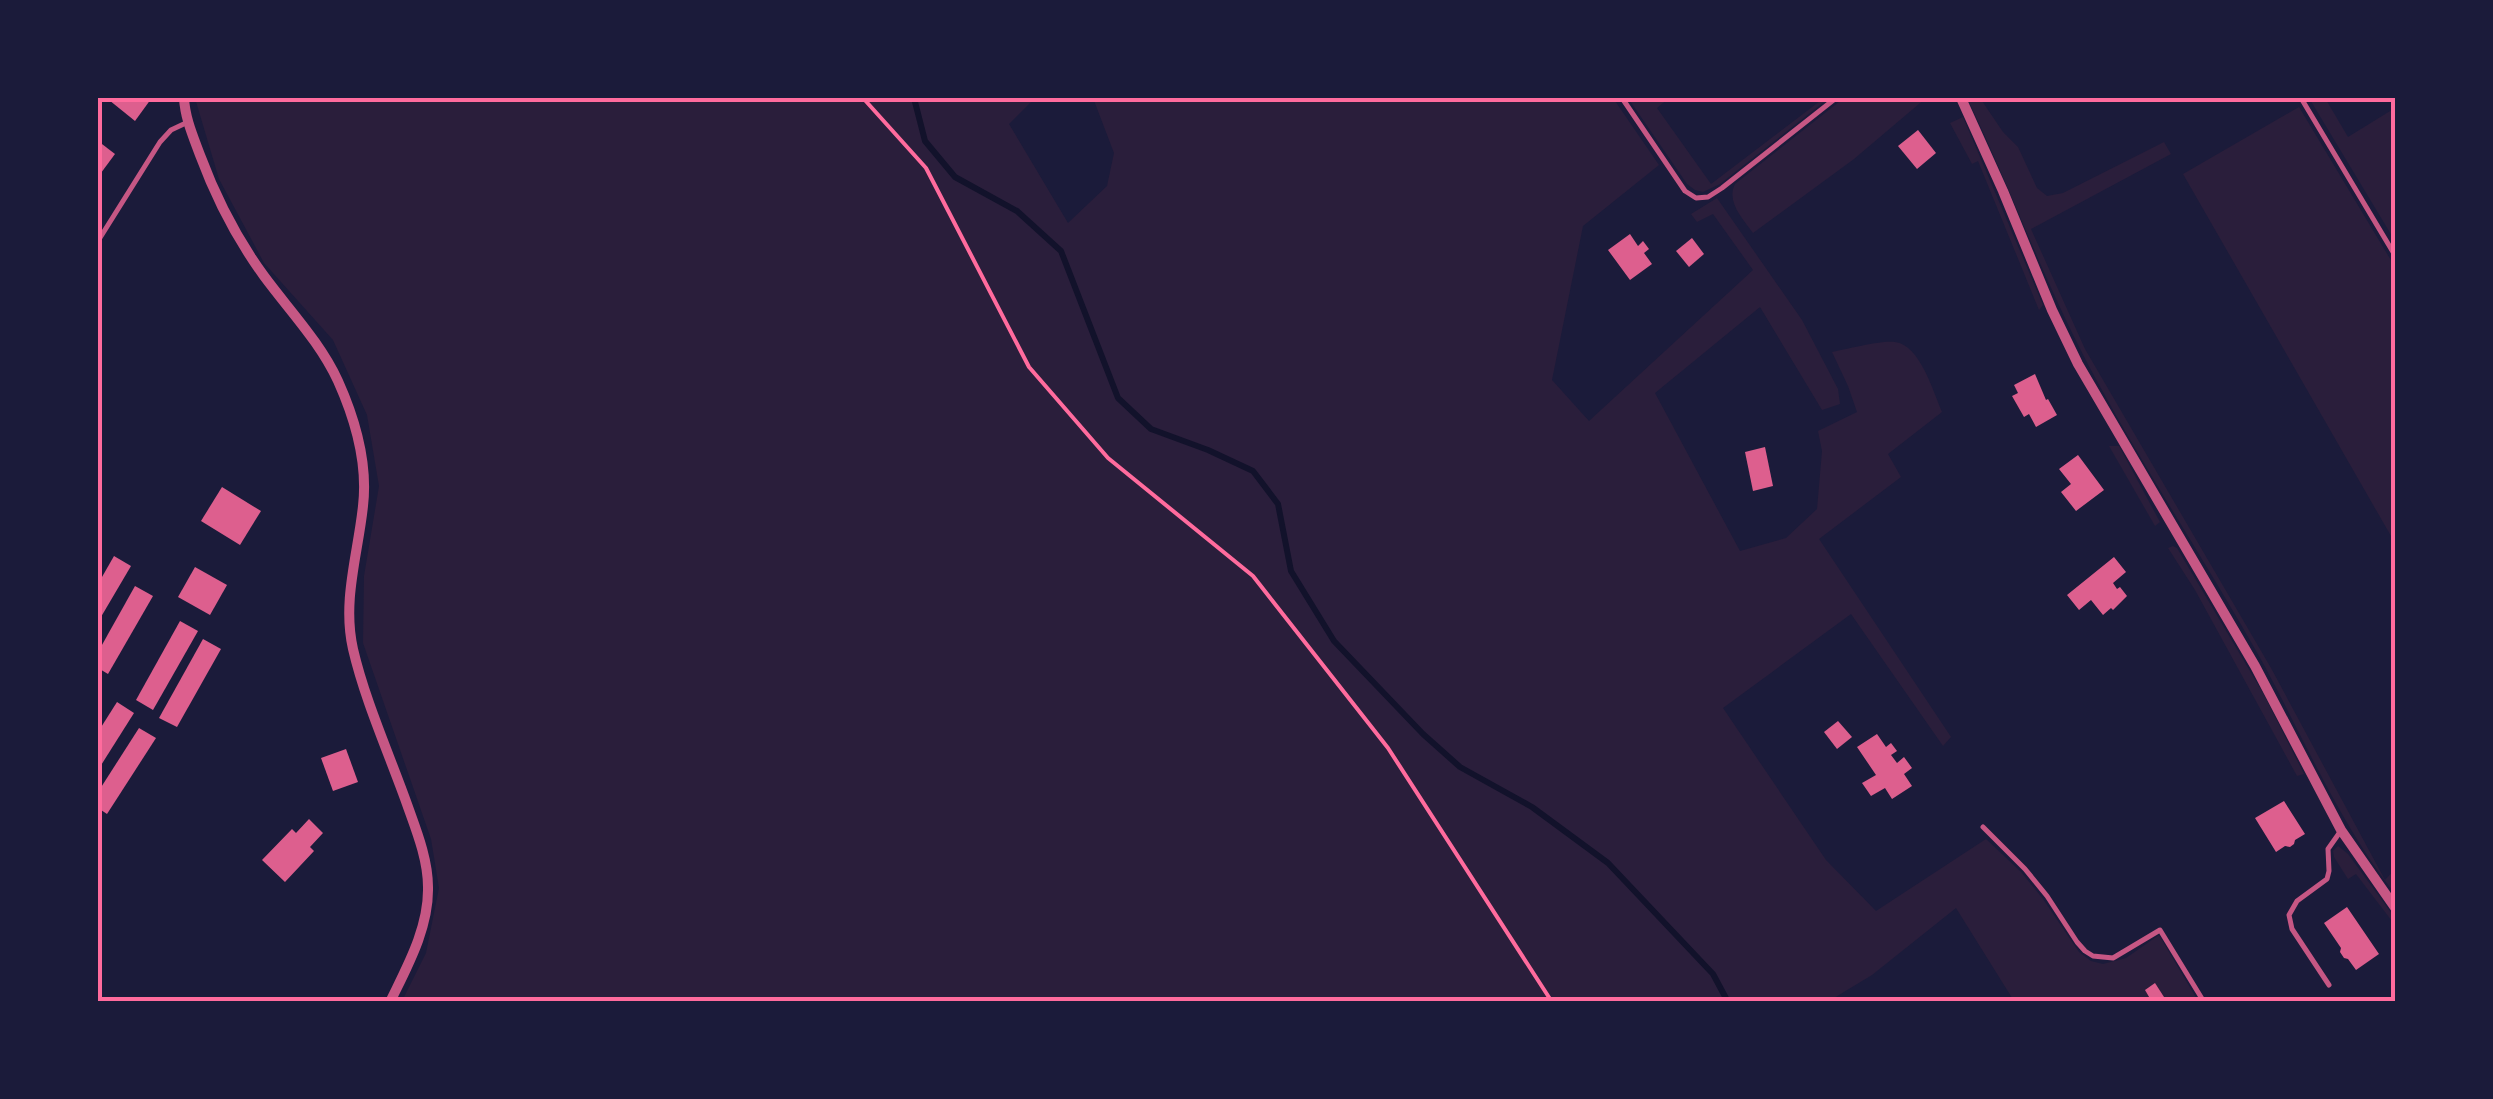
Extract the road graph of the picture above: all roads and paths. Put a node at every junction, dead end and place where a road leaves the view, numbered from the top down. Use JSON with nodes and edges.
{"nodes":[{"id":1,"x":184,"y":98,"type":"edge"},
{"id":2,"x":864,"y":98,"type":"edge"},
{"id":3,"x":1622,"y":98,"type":"edge"},
{"id":4,"x":1836,"y":98,"type":"edge"},
{"id":5,"x":1961,"y":98,"type":"edge"},
{"id":6,"x":2301,"y":98,"type":"edge"},
{"id":7,"x":188,"y":122,"type":"junction"},
{"id":8,"x":98,"y":242,"type":"edge"},
{"id":9,"x":2396,"y":257,"type":"edge"},
{"id":10,"x":1984,"y":827,"type":"dead end"},
{"id":11,"x":2342,"y":830,"type":"junction"},
{"id":12,"x":2396,"y":909,"type":"edge"},
{"id":13,"x":2328,"y":985,"type":"dead end"},
{"id":14,"x":390,"y":1002,"type":"edge"},
{"id":15,"x":1552,"y":1002,"type":"edge"},
{"id":16,"x":2204,"y":1002,"type":"edge"}],
"edges":[{"from":1,"to":7,"type":"street"},
{"from":2,"to":15,"type":"path"},
{"from":3,"to":4,"type":"lane"},
{"from":5,"to":11,"type":"street"},
{"from":6,"to":9,"type":"lane"},
{"from":7,"to":8,"type":"lane"},
{"from":7,"to":14,"type":"street"},
{"from":10,"to":16,"type":"lane"},
{"from":11,"to":12,"type":"street"},
{"from":11,"to":13,"type":"lane"}]}
